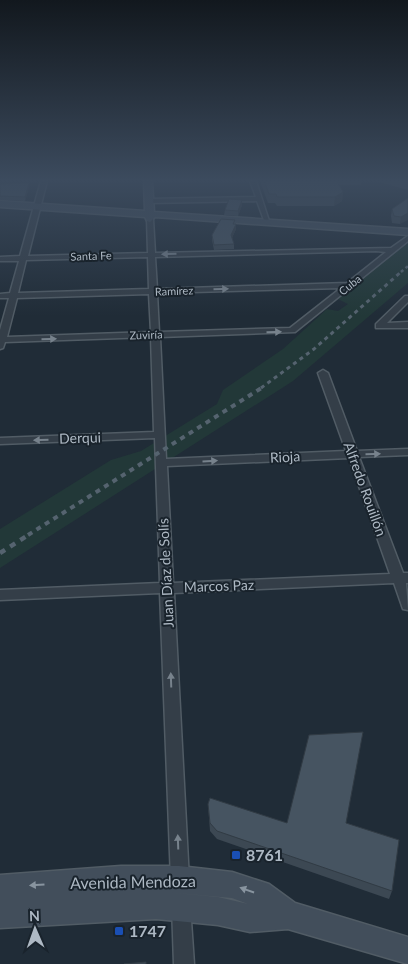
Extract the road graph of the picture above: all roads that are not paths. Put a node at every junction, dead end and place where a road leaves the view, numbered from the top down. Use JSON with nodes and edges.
{"nodes":[{"id":1,"x":31,"y":226,"type":"edge"},
{"id":2,"x":150,"y":226,"type":"edge"},
{"id":3,"x":266,"y":226,"type":"edge"},
{"id":4,"x":324,"y":226,"type":"edge"},
{"id":5,"x":408,"y":232,"type":"edge"},
{"id":6,"x":408,"y":237,"type":"edge"},
{"id":7,"x":392,"y":250,"type":"junction"},
{"id":8,"x":152,"y":255,"type":"junction"},
{"id":9,"x":23,"y":258,"type":"junction"},
{"id":10,"x":0,"y":259,"type":"edge"},
{"id":11,"x":349,"y":285,"type":"junction"},
{"id":12,"x":155,"y":291,"type":"junction"},
{"id":13,"x":0,"y":296,"type":"edge"},
{"id":14,"x":13,"y":296,"type":"junction"},
{"id":15,"x":408,"y":298,"type":"edge"},
{"id":16,"x":408,"y":325,"type":"edge"},
{"id":17,"x":292,"y":330,"type":"joint"},
{"id":18,"x":156,"y":335,"type":"junction"},
{"id":19,"x":0,"y":342,"type":"edge"},
{"id":20,"x":324,"y":373,"type":"dead end"},
{"id":21,"x":160,"y":435,"type":"junction"},
{"id":22,"x":0,"y":442,"type":"edge"},
{"id":23,"x":408,"y":452,"type":"edge"},
{"id":24,"x":352,"y":454,"type":"junction"},
{"id":25,"x":162,"y":463,"type":"junction"},
{"id":26,"x":403,"y":579,"type":"edge"},
{"id":27,"x":167,"y":588,"type":"junction"},
{"id":28,"x":0,"y":595,"type":"edge"},
{"id":29,"x":408,"y":605,"type":"edge"},
{"id":30,"x":180,"y":879,"type":"junction"},
{"id":31,"x":0,"y":888,"type":"edge"},
{"id":32,"x":181,"y":908,"type":"junction"},
{"id":33,"x":0,"y":914,"type":"edge"},
{"id":34,"x":288,"y":915,"type":"junction"},
{"id":35,"x":408,"y":951,"type":"edge"},
{"id":36,"x":184,"y":964,"type":"edge"}],
"edges":[{"from":1,"to":9,"type":"street"},
{"from":2,"to":8,"type":"street","name":"Juan Díaz de Solís"},
{"from":3,"to":6,"type":"main road"},
{"from":4,"to":5,"type":"main road"},
{"from":6,"to":7,"type":"street","name":"Cuba"},
{"from":7,"to":8,"type":"street","name":"Santa Fe","one_way":true},
{"from":7,"to":11,"type":"street","name":"Cuba"},
{"from":8,"to":9,"type":"street","name":"Santa Fe"},
{"from":8,"to":12,"type":"street","name":"Juan Díaz de Solís"},
{"from":9,"to":10,"type":"street","name":"Santa Fe"},
{"from":9,"to":14,"type":"street"},
{"from":12,"to":11,"type":"street","name":"Ramírez","one_way":true},
{"from":11,"to":17,"type":"street","name":"Cuba"},
{"from":12,"to":14,"type":"street","name":"Ramírez"},
{"from":12,"to":18,"type":"street","name":"Juan Díaz de Solís"},
{"from":13,"to":14,"type":"street","name":"Ramírez"},
{"from":14,"to":19,"type":"street"},
{"from":15,"to":16,"type":"street"},
{"from":18,"to":17,"type":"street","name":"Zuviría","one_way":true},
{"from":19,"to":18,"type":"street","name":"Zuviría","one_way":true},
{"from":18,"to":21,"type":"street","name":"Juan Díaz de Solís"},
{"from":20,"to":24,"type":"street","name":"Alfredo Rouillón"},
{"from":21,"to":22,"type":"street","name":"Derqui","one_way":true},
{"from":21,"to":25,"type":"street","name":"Juan Díaz de Solís"},
{"from":24,"to":23,"type":"street","name":"Rioja","one_way":true},
{"from":25,"to":24,"type":"street","name":"Rioja","one_way":true},
{"from":24,"to":26,"type":"street","name":"Alfredo Rouillón"},
{"from":25,"to":27,"type":"street","name":"Juan Díaz de Solís"},
{"from":26,"to":27,"type":"street","name":"Marcos Paz"},
{"from":26,"to":29,"type":"street","name":"Alfredo Rouillón"},
{"from":27,"to":28,"type":"street","name":"Marcos Paz"},
{"from":30,"to":27,"type":"street","name":"Juan Díaz de Solís","one_way":true},
{"from":30,"to":31,"type":"main road","name":"Avenida Mendoza","one_way":true},
{"from":30,"to":32,"type":"street","name":"Juan Díaz de Solís"},
{"from":34,"to":30,"type":"main road","name":"Avenida Mendoza","one_way":true},
{"from":32,"to":33,"type":"main road","name":"Avenida Mendoza"},
{"from":32,"to":34,"type":"main road","name":"Avenida Mendoza"},
{"from":32,"to":36,"type":"street","name":"Juan Díaz de Solís"},
{"from":34,"to":35,"type":"main road","name":"Avenida Mendoza"}]}
